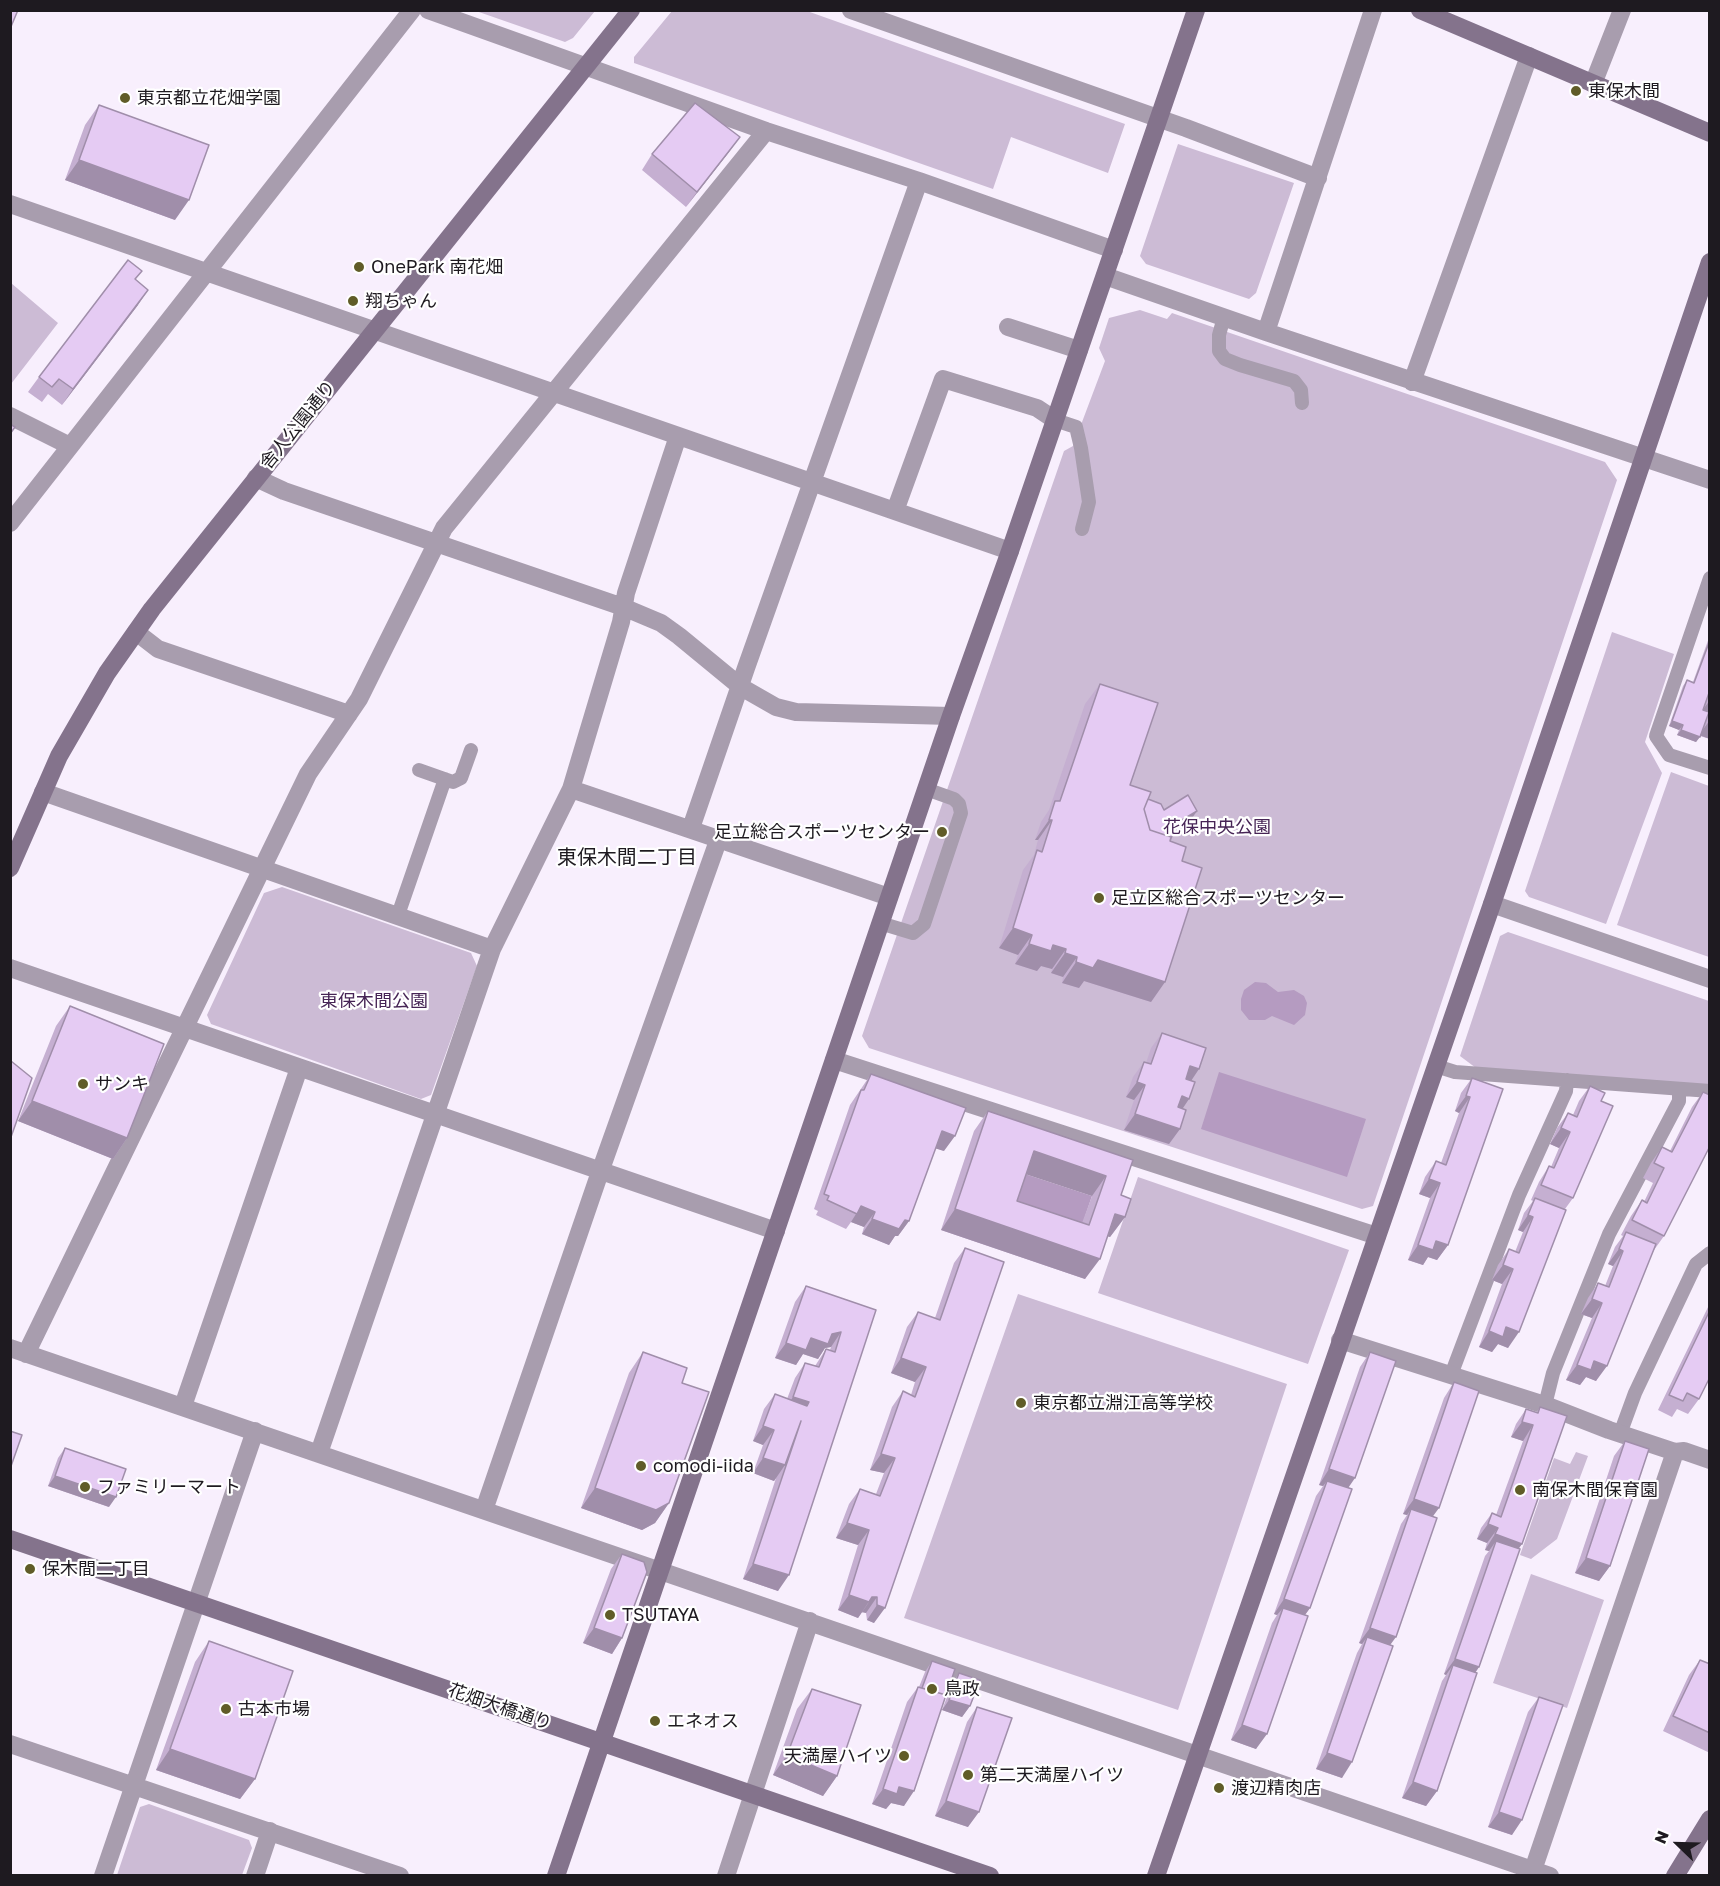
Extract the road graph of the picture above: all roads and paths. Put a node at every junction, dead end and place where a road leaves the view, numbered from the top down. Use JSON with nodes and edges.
{"nodes":[{"id":1,"x":412,"y":10,"type":"edge"},
{"id":2,"x":428,"y":10,"type":"edge"},
{"id":3,"x":631,"y":10,"type":"edge"},
{"id":4,"x":1196,"y":10,"type":"edge"},
{"id":5,"x":1373,"y":10,"type":"edge"},
{"id":6,"x":1420,"y":10,"type":"edge"},
{"id":7,"x":1622,"y":10,"type":"edge"},
{"id":8,"x":858,"y":12,"type":"edge"},
{"id":9,"x":1529,"y":56,"type":"junction"},
{"id":10,"x":586,"y":67,"type":"junction"},
{"id":11,"x":1593,"y":84,"type":"junction"},
{"id":12,"x":1159,"y":118,"type":"junction"},
{"id":13,"x":766,"y":131,"type":"junction"},
{"id":14,"x":1710,"y":133,"type":"edge"},
{"id":15,"x":1318,"y":178,"type":"junction"},
{"id":16,"x":919,"y":181,"type":"junction"},
{"id":17,"x":10,"y":204,"type":"edge"},
{"id":18,"x":1114,"y":250,"type":"junction"},
{"id":19,"x":1710,"y":262,"type":"edge"},
{"id":20,"x":207,"y":272,"type":"junction"},
{"id":21,"x":1105,"y":276,"type":"junction"},
{"id":22,"x":1224,"y":317,"type":"junction"},
{"id":23,"x":1008,"y":327,"type":"dead end"},
{"id":24,"x":375,"y":330,"type":"junction"},
{"id":25,"x":1266,"y":333,"type":"junction"},
{"id":26,"x":1079,"y":350,"type":"junction"},
{"id":27,"x":1412,"y":382,"type":"junction"},
{"id":28,"x":554,"y":392,"type":"junction"},
{"id":29,"x":1302,"y":403,"type":"dead end"},
{"id":30,"x":10,"y":416,"type":"edge"},
{"id":31,"x":1055,"y":420,"type":"junction"},
{"id":32,"x":678,"y":436,"type":"junction"},
{"id":33,"x":70,"y":446,"type":"junction"},
{"id":34,"x":1643,"y":458,"type":"junction"},
{"id":35,"x":256,"y":478,"type":"junction"},
{"id":36,"x":1710,"y":480,"type":"edge"},
{"id":37,"x":812,"y":482,"type":"junction"},
{"id":38,"x":895,"y":511,"type":"junction"},
{"id":39,"x":10,"y":524,"type":"edge"},
{"id":40,"x":1082,"y":529,"type":"dead end"},
{"id":41,"x":436,"y":543,"type":"junction"},
{"id":42,"x":1010,"y":551,"type":"junction"},
{"id":43,"x":1710,"y":578,"type":"edge"},
{"id":44,"x":623,"y":607,"type":"junction"},
{"id":45,"x":136,"y":632,"type":"junction"},
{"id":46,"x":741,"y":687,"type":"junction"},
{"id":47,"x":349,"y":714,"type":"junction"},
{"id":48,"x":951,"y":716,"type":"junction"},
{"id":49,"x":471,"y":750,"type":"dead end"},
{"id":50,"x":1710,"y":768,"type":"edge"},
{"id":51,"x":419,"y":770,"type":"dead end"},
{"id":52,"x":445,"y":779,"type":"junction"},
{"id":53,"x":571,"y":789,"type":"junction"},
{"id":54,"x":926,"y":789,"type":"junction"},
{"id":55,"x":43,"y":792,"type":"junction"},
{"id":56,"x":691,"y":828,"type":"junction"},
{"id":57,"x":719,"y":838,"type":"junction"},
{"id":58,"x":10,"y":868,"type":"edge"},
{"id":59,"x":263,"y":869,"type":"junction"},
{"id":60,"x":889,"y":897,"type":"junction"},
{"id":61,"x":1492,"y":904,"type":"junction"},
{"id":62,"x":398,"y":915,"type":"junction"},
{"id":63,"x":880,"y":923,"type":"junction"},
{"id":64,"x":492,"y":950,"type":"junction"},
{"id":65,"x":10,"y":968,"type":"edge"},
{"id":66,"x":1710,"y":979,"type":"edge"},
{"id":67,"x":185,"y":1029,"type":"junction"},
{"id":68,"x":834,"y":1060,"type":"junction"},
{"id":69,"x":1436,"y":1066,"type":"junction"},
{"id":70,"x":299,"y":1068,"type":"junction"},
{"id":71,"x":1567,"y":1080,"type":"junction"},
{"id":72,"x":1679,"y":1089,"type":"junction"},
{"id":73,"x":1710,"y":1091,"type":"edge"},
{"id":74,"x":436,"y":1115,"type":"junction"},
{"id":75,"x":600,"y":1172,"type":"junction"},
{"id":76,"x":776,"y":1231,"type":"junction"},
{"id":77,"x":1377,"y":1236,"type":"junction"},
{"id":78,"x":1710,"y":1253,"type":"edge"},
{"id":79,"x":1340,"y":1340,"type":"junction"},
{"id":80,"x":18,"y":1351,"type":"edge"},
{"id":81,"x":1451,"y":1375,"type":"junction"},
{"id":82,"x":1545,"y":1405,"type":"junction"},
{"id":83,"x":183,"y":1406,"type":"junction"},
{"id":84,"x":255,"y":1431,"type":"junction"},
{"id":85,"x":1620,"y":1434,"type":"junction"},
{"id":86,"x":1675,"y":1452,"type":"junction"},
{"id":87,"x":319,"y":1453,"type":"junction"},
{"id":88,"x":1710,"y":1460,"type":"edge"},
{"id":89,"x":484,"y":1510,"type":"junction"},
{"id":90,"x":10,"y":1539,"type":"edge"},
{"id":91,"x":660,"y":1569,"type":"junction"},
{"id":92,"x":196,"y":1603,"type":"junction"},
{"id":93,"x":810,"y":1620,"type":"junction"},
{"id":94,"x":602,"y":1741,"type":"junction"},
{"id":95,"x":10,"y":1744,"type":"edge"},
{"id":96,"x":1197,"y":1754,"type":"junction"},
{"id":97,"x":134,"y":1785,"type":"junction"},
{"id":98,"x":753,"y":1793,"type":"junction"},
{"id":99,"x":1710,"y":1819,"type":"edge"},
{"id":100,"x":270,"y":1831,"type":"junction"},
{"id":101,"x":966,"y":1872,"type":"edge"},
{"id":102,"x":1541,"y":1873,"type":"edge"},
{"id":103,"x":103,"y":1875,"type":"edge"},
{"id":104,"x":255,"y":1875,"type":"edge"},
{"id":105,"x":400,"y":1875,"type":"edge"},
{"id":106,"x":556,"y":1875,"type":"edge"},
{"id":107,"x":726,"y":1875,"type":"edge"},
{"id":108,"x":990,"y":1875,"type":"edge"},
{"id":109,"x":1156,"y":1875,"type":"edge"},
{"id":110,"x":1675,"y":1875,"type":"edge"}],
"edges":[{"from":1,"to":20,"type":"street"},
{"from":2,"to":10,"type":"street"},
{"from":3,"to":10,"type":"street","name":"舎人公園通り"},
{"from":4,"to":12,"type":"street"},
{"from":5,"to":15,"type":"street"},
{"from":6,"to":9,"type":"street"},
{"from":7,"to":11,"type":"street"},
{"from":8,"to":12,"type":"street"},
{"from":9,"to":11,"type":"street"},
{"from":9,"to":27,"type":"street"},
{"from":10,"to":13,"type":"street"},
{"from":10,"to":24,"type":"street","name":"舎人公園通り"},
{"from":11,"to":14,"type":"street"},
{"from":12,"to":15,"type":"street"},
{"from":12,"to":18,"type":"street"},
{"from":13,"to":16,"type":"street"},
{"from":13,"to":28,"type":"street"},
{"from":15,"to":25,"type":"street"},
{"from":16,"to":18,"type":"street"},
{"from":16,"to":37,"type":"street"},
{"from":17,"to":20,"type":"street"},
{"from":18,"to":21,"type":"street"},
{"from":19,"to":34,"type":"street"},
{"from":20,"to":24,"type":"street"},
{"from":20,"to":33,"type":"street"},
{"from":21,"to":22,"type":"street"},
{"from":21,"to":26,"type":"street"},
{"from":22,"to":25,"type":"street"},
{"from":22,"to":29,"type":"lane"},
{"from":23,"to":26,"type":"street"},
{"from":24,"to":28,"type":"street"},
{"from":24,"to":35,"type":"street","name":"舎人公園通り"},
{"from":25,"to":27,"type":"street"},
{"from":26,"to":31,"type":"street"},
{"from":27,"to":34,"type":"street"},
{"from":28,"to":32,"type":"street"},
{"from":28,"to":41,"type":"street"},
{"from":30,"to":33,"type":"street"},
{"from":31,"to":38,"type":"street"},
{"from":31,"to":40,"type":"lane"},
{"from":31,"to":42,"type":"street"},
{"from":32,"to":37,"type":"street"},
{"from":32,"to":44,"type":"street"},
{"from":33,"to":39,"type":"street"},
{"from":34,"to":36,"type":"street"},
{"from":34,"to":61,"type":"street"},
{"from":35,"to":41,"type":"street"},
{"from":35,"to":45,"type":"street","name":"舎人公園通り"},
{"from":37,"to":38,"type":"street"},
{"from":37,"to":46,"type":"street"},
{"from":38,"to":42,"type":"street"},
{"from":41,"to":44,"type":"street"},
{"from":41,"to":47,"type":"street"},
{"from":42,"to":48,"type":"street"},
{"from":43,"to":50,"type":"lane"},
{"from":44,"to":46,"type":"street"},
{"from":44,"to":53,"type":"street"},
{"from":45,"to":47,"type":"street"},
{"from":45,"to":55,"type":"street","name":"舎人公園通り"},
{"from":46,"to":48,"type":"street"},
{"from":46,"to":56,"type":"street"},
{"from":47,"to":59,"type":"street"},
{"from":48,"to":54,"type":"street"},
{"from":49,"to":52,"type":"lane"},
{"from":51,"to":52,"type":"lane"},
{"from":52,"to":62,"type":"lane"},
{"from":53,"to":56,"type":"street"},
{"from":53,"to":64,"type":"street"},
{"from":54,"to":60,"type":"street"},
{"from":54,"to":63,"type":"lane"},
{"from":55,"to":58,"type":"street","name":"舎人公園通り"},
{"from":55,"to":59,"type":"street"},
{"from":56,"to":57,"type":"street"},
{"from":57,"to":60,"type":"street"},
{"from":57,"to":75,"type":"street"},
{"from":59,"to":62,"type":"street"},
{"from":59,"to":67,"type":"street"},
{"from":60,"to":63,"type":"street"},
{"from":61,"to":66,"type":"street"},
{"from":61,"to":69,"type":"street"},
{"from":62,"to":64,"type":"street"},
{"from":63,"to":68,"type":"street"},
{"from":64,"to":74,"type":"street"},
{"from":65,"to":67,"type":"street"},
{"from":67,"to":70,"type":"street"},
{"from":67,"to":80,"type":"street"},
{"from":68,"to":76,"type":"street"},
{"from":68,"to":77,"type":"street"},
{"from":69,"to":71,"type":"lane"},
{"from":69,"to":77,"type":"street"},
{"from":70,"to":74,"type":"street"},
{"from":70,"to":83,"type":"street"},
{"from":71,"to":72,"type":"lane"},
{"from":71,"to":81,"type":"lane"},
{"from":72,"to":73,"type":"lane"},
{"from":72,"to":82,"type":"lane"},
{"from":74,"to":75,"type":"street"},
{"from":74,"to":87,"type":"street"},
{"from":75,"to":76,"type":"street"},
{"from":75,"to":89,"type":"street"},
{"from":76,"to":91,"type":"street"},
{"from":77,"to":79,"type":"street"},
{"from":78,"to":85,"type":"lane"},
{"from":79,"to":81,"type":"street"},
{"from":79,"to":96,"type":"street"},
{"from":80,"to":83,"type":"street"},
{"from":81,"to":82,"type":"street"},
{"from":82,"to":85,"type":"street"},
{"from":83,"to":84,"type":"street"},
{"from":84,"to":87,"type":"street"},
{"from":84,"to":92,"type":"street"},
{"from":85,"to":86,"type":"street"},
{"from":86,"to":88,"type":"street"},
{"from":86,"to":102,"type":"street"},
{"from":87,"to":89,"type":"street"},
{"from":89,"to":91,"type":"street"},
{"from":90,"to":92,"type":"street","name":"花畑大橋通り"},
{"from":91,"to":93,"type":"street"},
{"from":91,"to":94,"type":"street"},
{"from":92,"to":94,"type":"street","name":"花畑大橋通り"},
{"from":92,"to":97,"type":"street"},
{"from":93,"to":96,"type":"street"},
{"from":93,"to":98,"type":"street"},
{"from":94,"to":98,"type":"street","name":"花畑大橋通り"},
{"from":94,"to":106,"type":"street"},
{"from":95,"to":97,"type":"street"},
{"from":96,"to":102,"type":"street"},
{"from":96,"to":109,"type":"street"},
{"from":97,"to":100,"type":"street"},
{"from":97,"to":103,"type":"street"},
{"from":98,"to":101,"type":"street","name":"花畑大橋通り"},
{"from":98,"to":107,"type":"street"},
{"from":99,"to":110,"type":"street"},
{"from":100,"to":104,"type":"street"},
{"from":100,"to":105,"type":"street"},
{"from":101,"to":108,"type":"street","name":"花畑大橋通り"}]}
